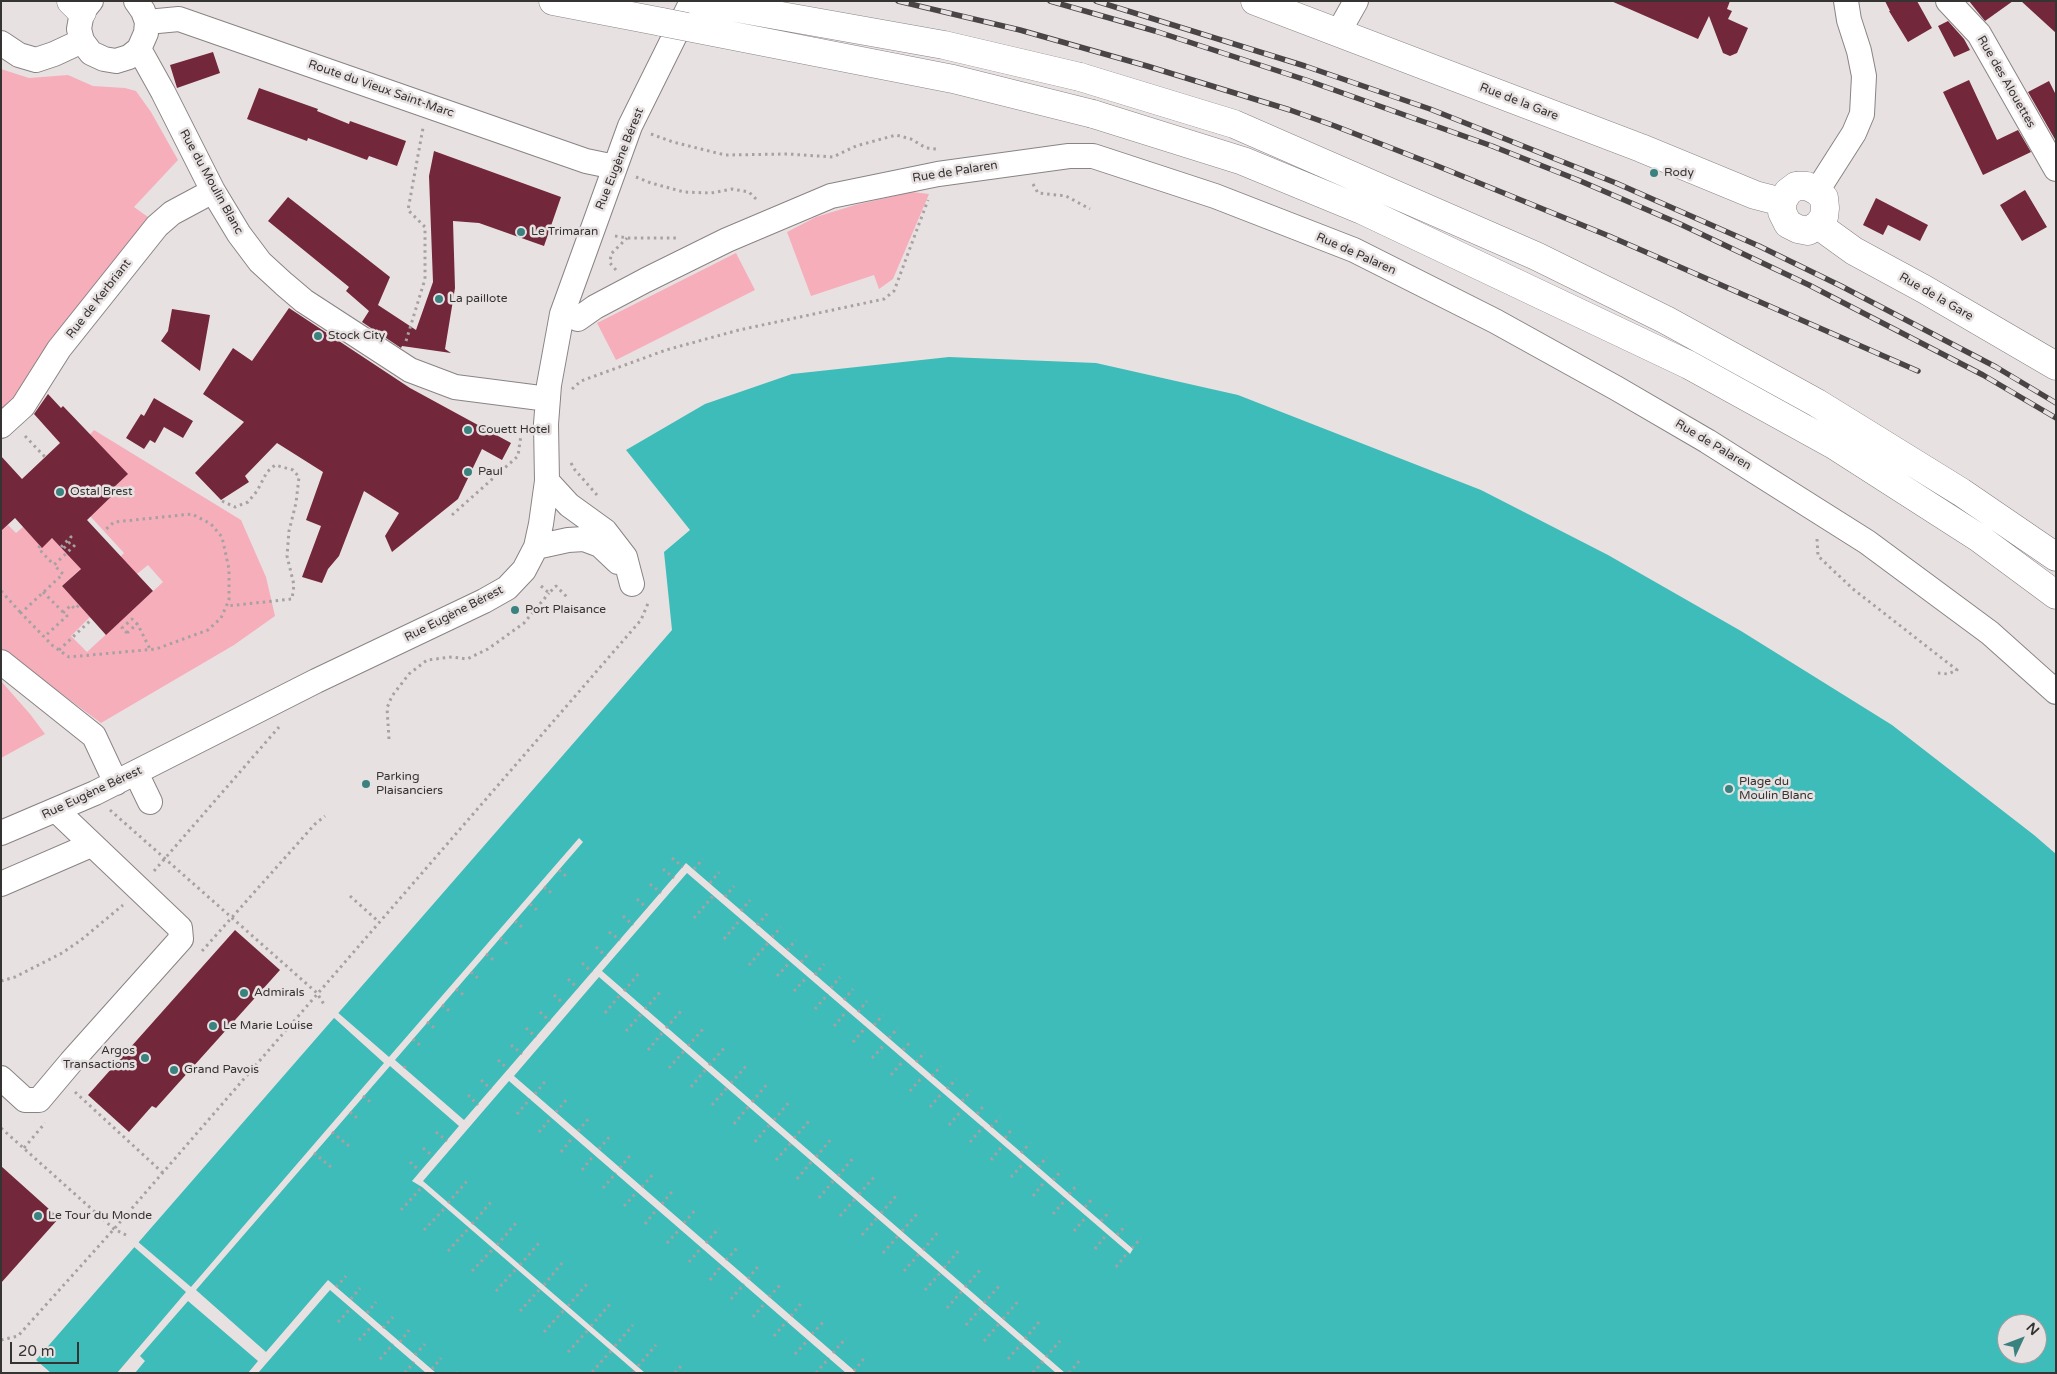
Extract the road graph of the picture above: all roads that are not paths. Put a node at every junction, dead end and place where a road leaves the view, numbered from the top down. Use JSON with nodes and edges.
{"nodes":[{"id":1,"x":136,"y":1,"type":"edge"},
{"id":2,"x":553,"y":1,"type":"edge"},
{"id":3,"x":692,"y":1,"type":"edge"},
{"id":4,"x":697,"y":1,"type":"edge"},
{"id":5,"x":1255,"y":1,"type":"edge"},
{"id":6,"x":1356,"y":1,"type":"edge"},
{"id":7,"x":1846,"y":1,"type":"edge"},
{"id":8,"x":1948,"y":1,"type":"edge"},
{"id":9,"x":81,"y":5,"type":"edge"},
{"id":10,"x":147,"y":22,"type":"junction"},
{"id":11,"x":1338,"y":33,"type":"junction"},
{"id":12,"x":82,"y":41,"type":"junction"},
{"id":13,"x":1,"y":43,"type":"edge"},
{"id":14,"x":139,"y":49,"type":"junction"},
{"id":15,"x":615,"y":167,"type":"junction"},
{"id":16,"x":2056,"y":169,"type":"edge"},
{"id":17,"x":213,"y":190,"type":"junction"},
{"id":18,"x":1818,"y":190,"type":"junction"},
{"id":19,"x":1782,"y":202,"type":"junction"},
{"id":20,"x":1818,"y":226,"type":"junction"},
{"id":21,"x":578,"y":319,"type":"dead end"},
{"id":22,"x":2056,"y":366,"type":"edge"},
{"id":23,"x":558,"y":395,"type":"junction"},
{"id":24,"x":1,"y":426,"type":"edge"},
{"id":25,"x":546,"y":482,"type":"junction"},
{"id":26,"x":536,"y":547,"type":"junction"},
{"id":27,"x":2056,"y":557,"type":"edge"},
{"id":28,"x":2056,"y":595,"type":"edge"},
{"id":29,"x":1,"y":662,"type":"edge"},
{"id":30,"x":2056,"y":692,"type":"edge"},
{"id":31,"x":116,"y":783,"type":"junction"},
{"id":32,"x":150,"y":802,"type":"dead end"},
{"id":33,"x":56,"y":810,"type":"junction"},
{"id":34,"x":1,"y":833,"type":"edge"},
{"id":35,"x":91,"y":845,"type":"junction"},
{"id":36,"x":1,"y":884,"type":"edge"},
{"id":37,"x":1,"y":1078,"type":"edge"}],
"edges":[{"from":1,"to":10,"type":"street"},
{"from":2,"to":28,"type":"main road","bridge":true},
{"from":3,"to":15,"type":"street","name":"Rue Eugène Bérest"},
{"from":4,"to":27,"type":"main road","bridge":true},
{"from":5,"to":11,"type":"main road","name":"Rue de la Gare"},
{"from":6,"to":11,"type":"street"},
{"from":7,"to":18,"type":"street"},
{"from":8,"to":16,"type":"street","name":"Rue des Alouettes"},
{"from":9,"to":12,"type":"street"},
{"from":10,"to":14,"type":"street"},
{"from":10,"to":15,"type":"street","name":"Route du Vieux Saint-Marc"},
{"from":11,"to":19,"type":"main road","name":"Rue de la Gare"},
{"from":12,"to":13,"type":"street"},
{"from":12,"to":14,"type":"street"},
{"from":14,"to":17,"type":"street","name":"Rue du Moulin Blanc"},
{"from":15,"to":23,"type":"street","name":"Rue Eugène Bérest"},
{"from":17,"to":23,"type":"street","name":"Rue du Moulin Blanc"},
{"from":17,"to":24,"type":"street","name":"Rue de Kerbriant"},
{"from":18,"to":19,"type":"main road"},
{"from":18,"to":20,"type":"main road"},
{"from":19,"to":20,"type":"main road"},
{"from":20,"to":22,"type":"main road","name":"Rue de la Gare"},
{"from":21,"to":30,"type":"street","name":"Rue de Palaren"},
{"from":23,"to":25,"type":"street","name":"Rue Eugène Bérest"},
{"from":25,"to":26,"type":"street","name":"Rue Eugène Bérest"},
{"from":25,"to":26,"type":"street"},
{"from":26,"to":31,"type":"street","name":"Rue Eugène Bérest"},
{"from":29,"to":31,"type":"street"},
{"from":31,"to":32,"type":"street"},
{"from":31,"to":33,"type":"street","name":"Rue Eugène Bérest"},
{"from":33,"to":34,"type":"street","name":"Rue Eugène Bérest"},
{"from":33,"to":35,"type":"street"},
{"from":35,"to":36,"type":"street"},
{"from":35,"to":37,"type":"street"}]}
